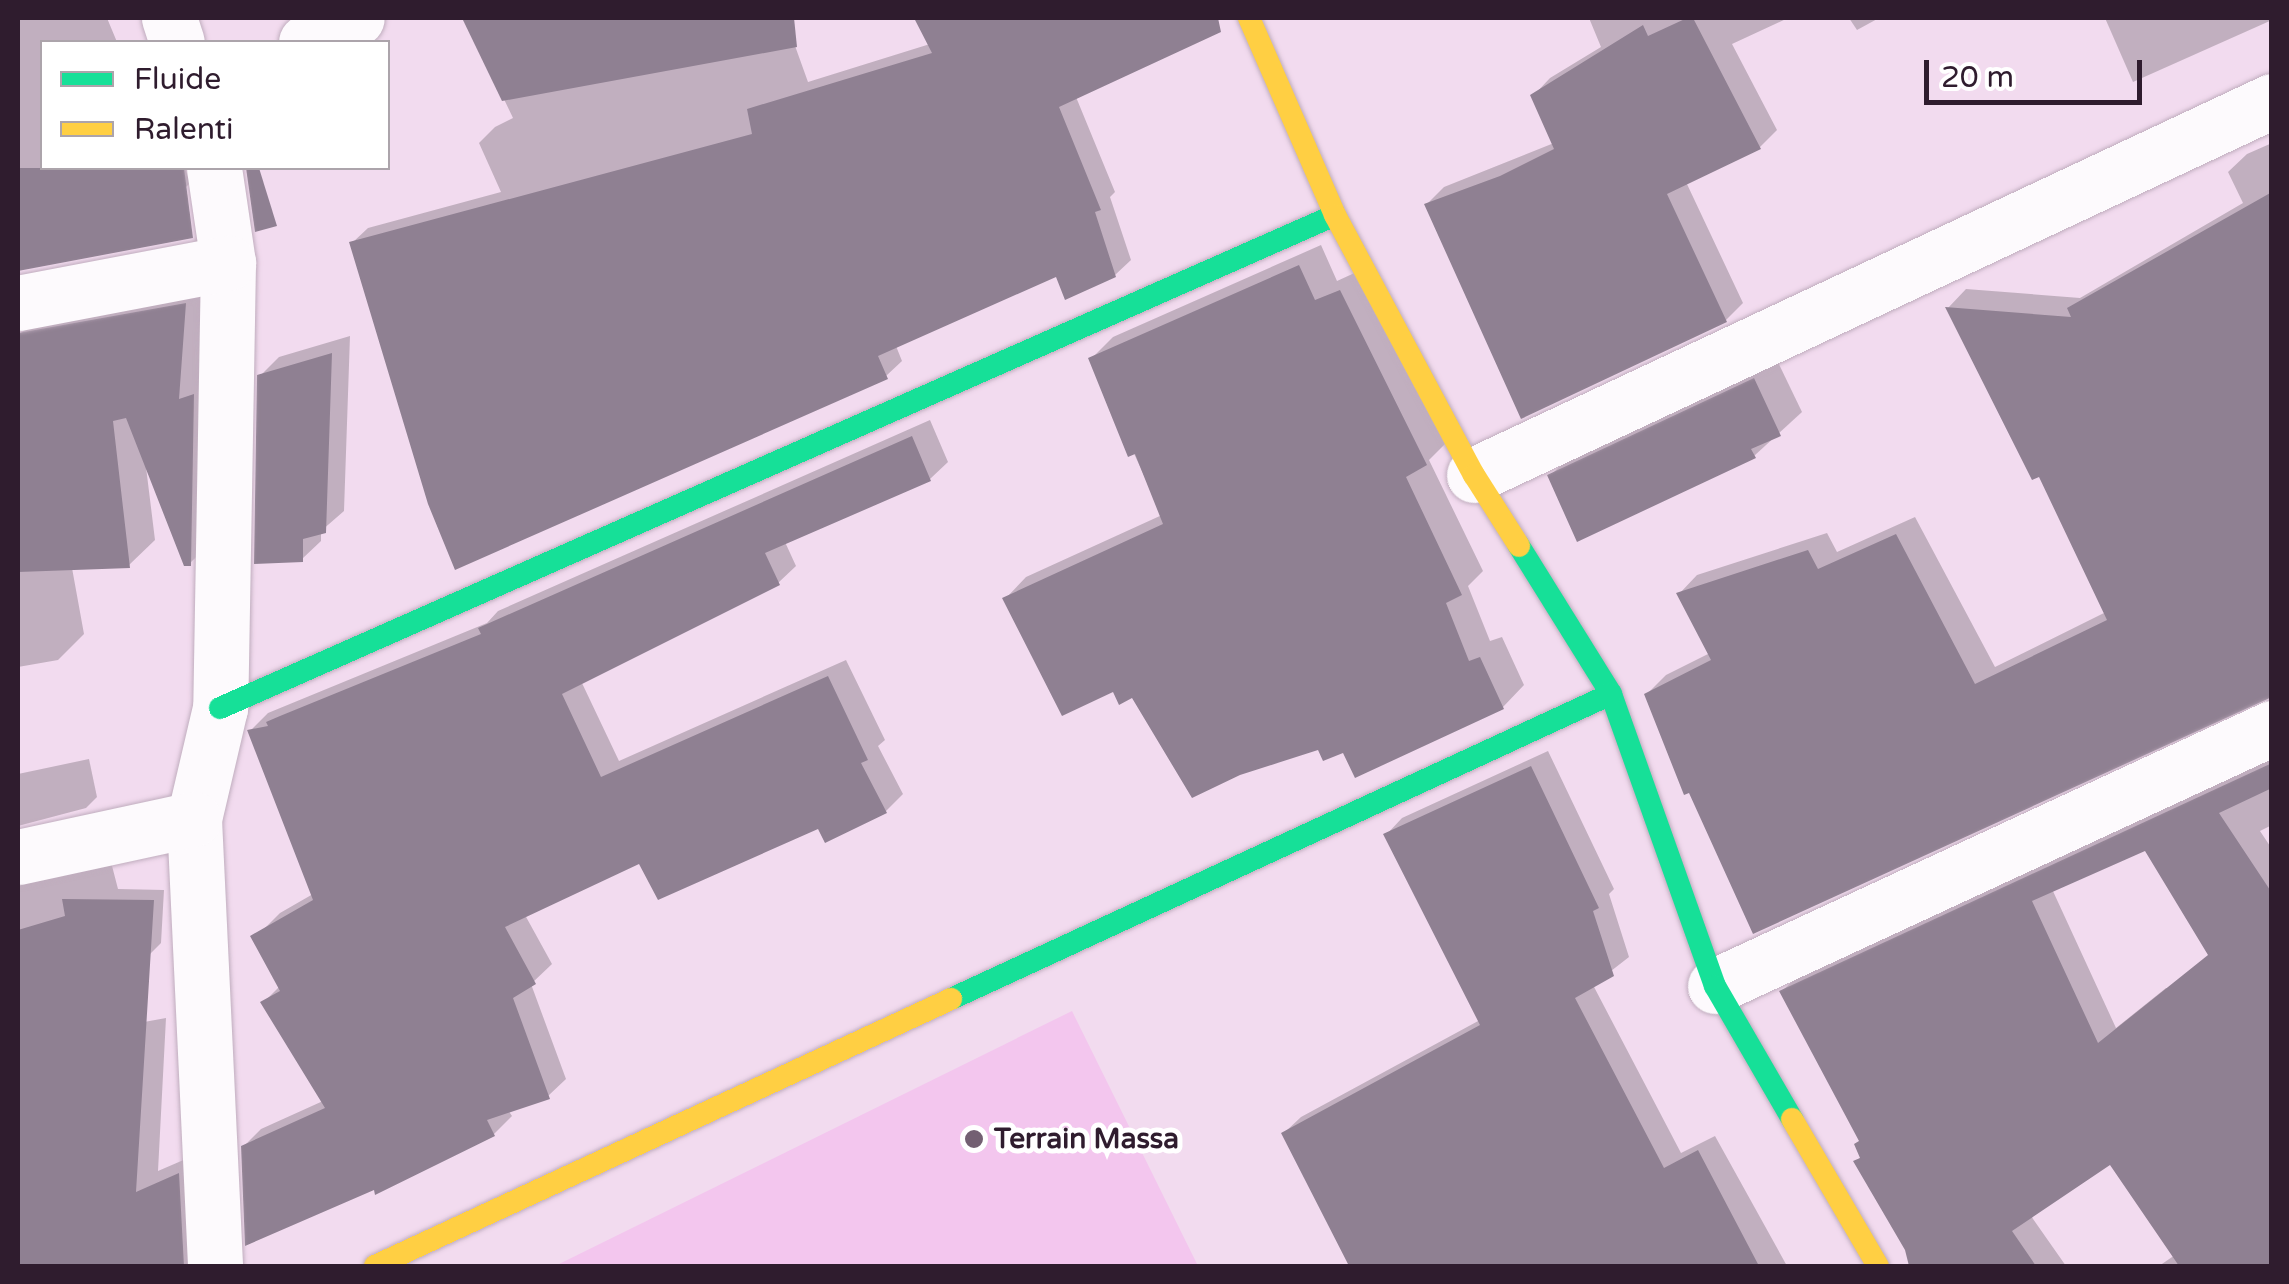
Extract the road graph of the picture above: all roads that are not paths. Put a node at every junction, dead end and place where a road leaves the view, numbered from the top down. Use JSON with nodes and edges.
{"nodes":[{"id":1,"x":357,"y":18,"type":"edge"},
{"id":2,"x":1249,"y":18,"type":"edge"},
{"id":3,"x":310,"y":40,"type":"edge"},
{"id":4,"x":2272,"y":102,"type":"edge"},
{"id":5,"x":214,"y":170,"type":"edge"},
{"id":6,"x":1334,"y":215,"type":"junction"},
{"id":7,"x":228,"y":263,"type":"junction"},
{"id":8,"x":18,"y":303,"type":"edge"},
{"id":9,"x":1474,"y":475,"type":"junction"},
{"id":10,"x":1611,"y":694,"type":"junction"},
{"id":11,"x":220,"y":708,"type":"junction"},
{"id":12,"x":2272,"y":728,"type":"edge"},
{"id":13,"x":194,"y":820,"type":"junction"},
{"id":14,"x":18,"y":857,"type":"edge"},
{"id":15,"x":1715,"y":986,"type":"junction"},
{"id":16,"x":216,"y":1266,"type":"edge"},
{"id":17,"x":375,"y":1266,"type":"edge"},
{"id":18,"x":1878,"y":1266,"type":"edge"}],
"edges":[{"from":1,"to":3,"type":"street"},
{"from":2,"to":6,"type":"street"},
{"from":4,"to":9,"type":"street"},
{"from":5,"to":7,"type":"street"},
{"from":6,"to":9,"type":"street"},
{"from":6,"to":11,"type":"street"},
{"from":7,"to":8,"type":"street"},
{"from":7,"to":11,"type":"street"},
{"from":9,"to":10,"type":"street"},
{"from":10,"to":15,"type":"street"},
{"from":10,"to":17,"type":"street"},
{"from":11,"to":13,"type":"street"},
{"from":12,"to":15,"type":"street"},
{"from":13,"to":14,"type":"street"},
{"from":13,"to":16,"type":"street"},
{"from":15,"to":18,"type":"street"}]}
